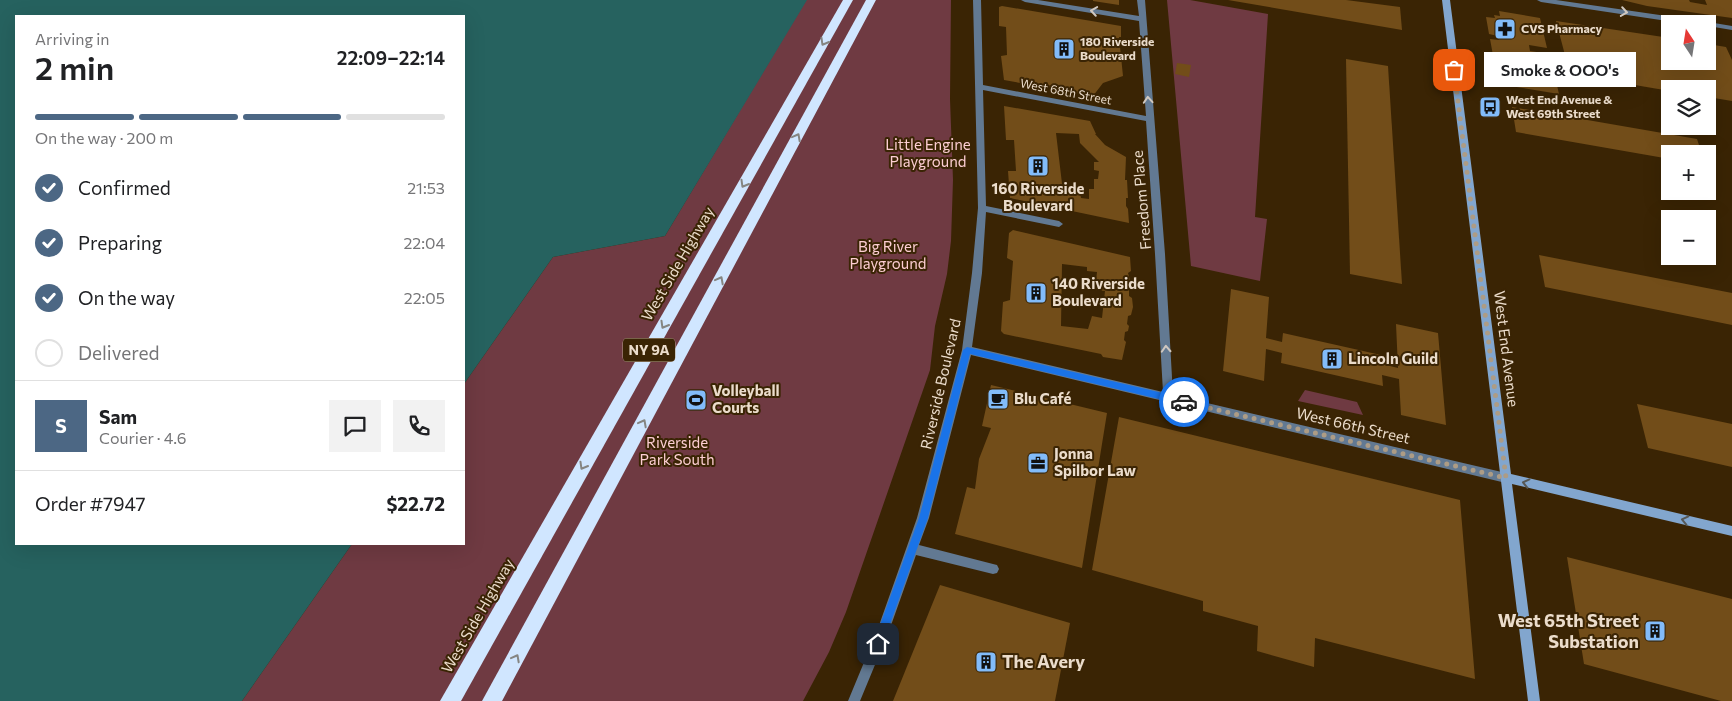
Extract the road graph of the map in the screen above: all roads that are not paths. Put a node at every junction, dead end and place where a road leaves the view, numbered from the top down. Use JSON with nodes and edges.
{"nodes":[{"id":1,"x":848,"y":0,"type":"edge"},
{"id":2,"x":871,"y":0,"type":"edge"},
{"id":3,"x":977,"y":0,"type":"edge"},
{"id":4,"x":1025,"y":0,"type":"edge"},
{"id":5,"x":1141,"y":0,"type":"edge"},
{"id":6,"x":1446,"y":0,"type":"edge"},
{"id":7,"x":1541,"y":0,"type":"edge"},
{"id":8,"x":1661,"y":17,"type":"edge"},
{"id":9,"x":1142,"y":19,"type":"junction"},
{"id":10,"x":1716,"y":26,"type":"edge"},
{"id":11,"x":1732,"y":28,"type":"edge"},
{"id":12,"x":979,"y":87,"type":"junction"},
{"id":13,"x":1149,"y":119,"type":"junction"},
{"id":14,"x":982,"y":208,"type":"junction"},
{"id":15,"x":1059,"y":224,"type":"dead end"},
{"id":16,"x":967,"y":350,"type":"junction"},
{"id":17,"x":1168,"y":398,"type":"junction"},
{"id":18,"x":1506,"y":478,"type":"junction"},
{"id":19,"x":1732,"y":531,"type":"edge"},
{"id":20,"x":913,"y":548,"type":"junction"},
{"id":21,"x":993,"y":569,"type":"dead end"},
{"id":22,"x":450,"y":701,"type":"edge"},
{"id":23,"x":492,"y":701,"type":"edge"},
{"id":24,"x":854,"y":701,"type":"edge"},
{"id":25,"x":1534,"y":701,"type":"edge"}],
"edges":[{"from":1,"to":22,"type":"highway","name":"West Side Highway","number":"NY 9A","one_way":true},
{"from":23,"to":2,"type":"highway","number":"NY 9A","one_way":true},
{"from":3,"to":12,"type":"street","name":"Riverside Boulevard"},
{"from":9,"to":4,"type":"street","one_way":true},
{"from":5,"to":9,"type":"street","name":"Freedom Place"},
{"from":6,"to":18,"type":"main road","name":"West End Avenue"},
{"from":7,"to":8,"type":"street","one_way":true},
{"from":13,"to":9,"type":"street","name":"Freedom Place","one_way":true},
{"from":10,"to":11,"type":"street"},
{"from":12,"to":13,"type":"street","name":"West 68th Street"},
{"from":12,"to":14,"type":"street","name":"Riverside Boulevard"},
{"from":17,"to":13,"type":"street","name":"Freedom Place","one_way":true},
{"from":14,"to":15,"type":"street"},
{"from":14,"to":16,"type":"street","name":"Riverside Boulevard"},
{"from":16,"to":17,"type":"street","name":"West 66th Street"},
{"from":16,"to":20,"type":"street","name":"Riverside Boulevard"},
{"from":17,"to":18,"type":"street","name":"West 66th Street"},
{"from":19,"to":18,"type":"main road","name":"West 66th Street","one_way":true},
{"from":18,"to":25,"type":"main road","name":"West End Avenue"},
{"from":20,"to":21,"type":"street"},
{"from":20,"to":24,"type":"street","name":"Riverside Boulevard"}]}
